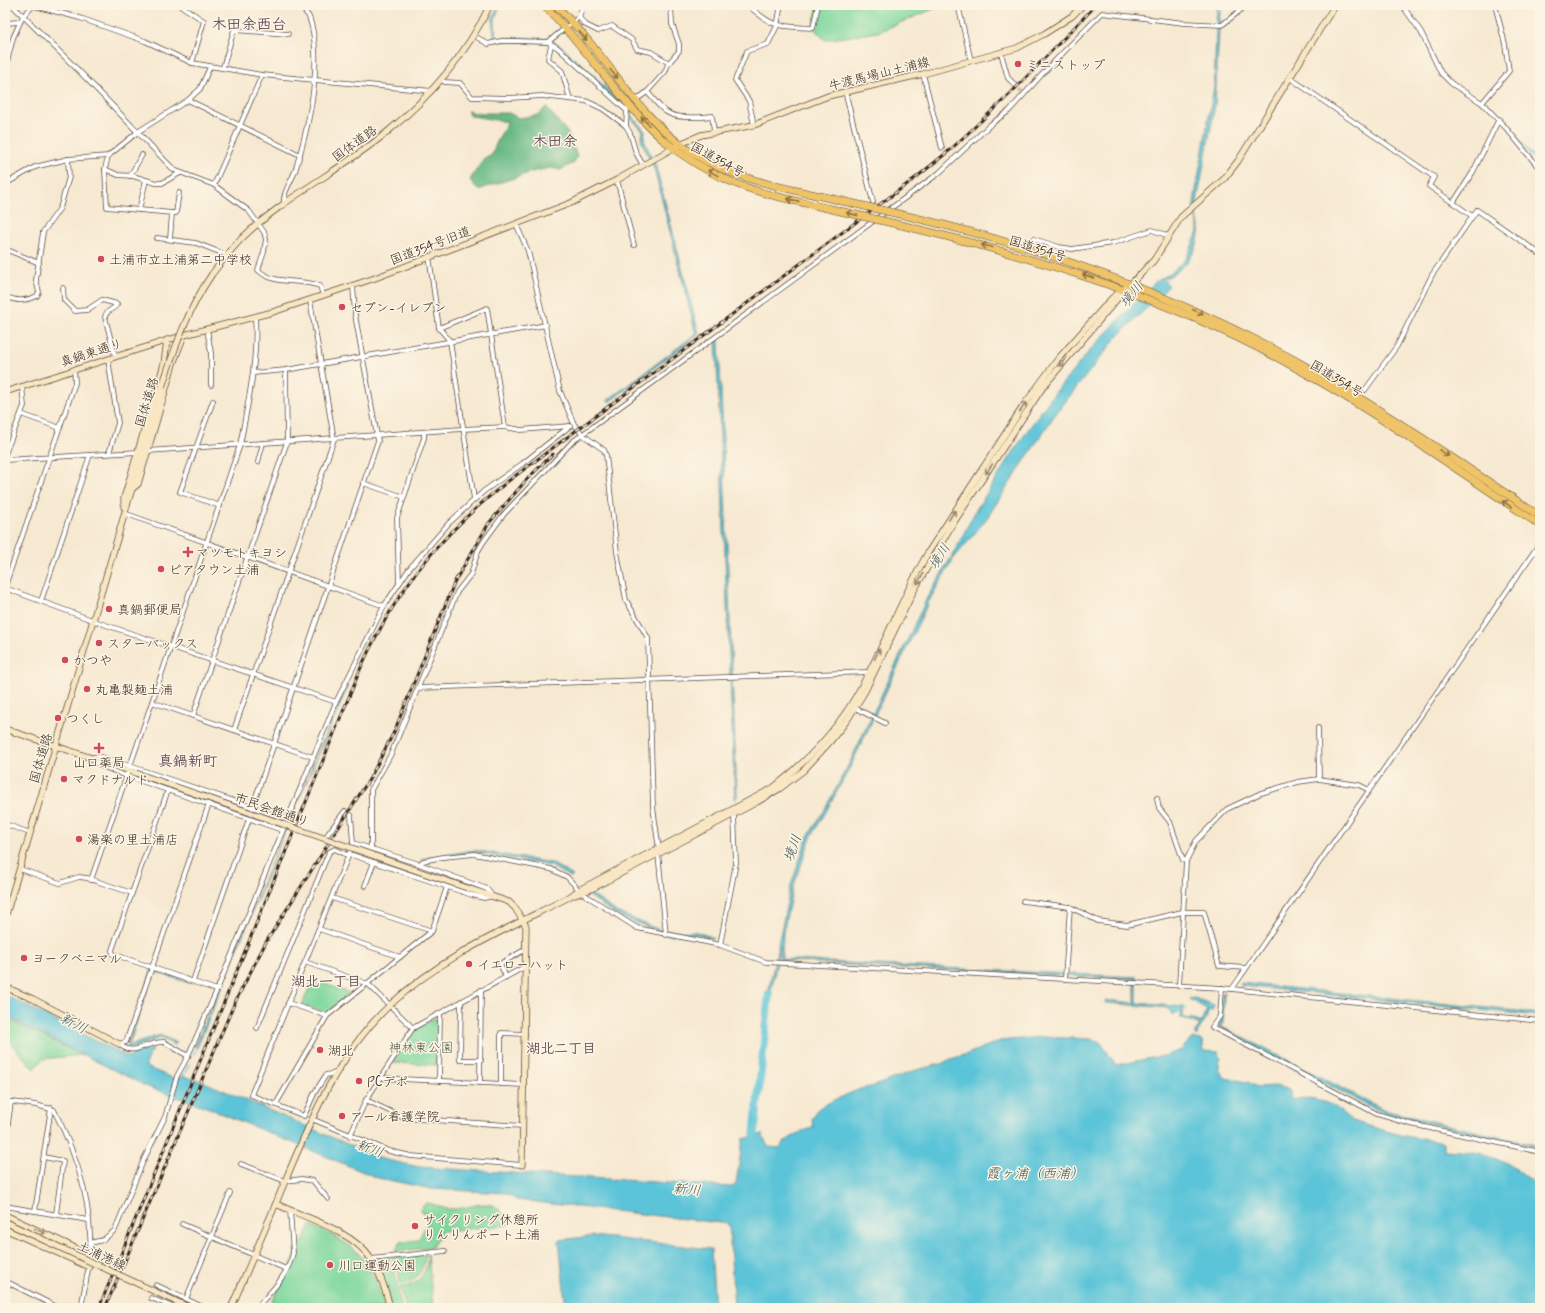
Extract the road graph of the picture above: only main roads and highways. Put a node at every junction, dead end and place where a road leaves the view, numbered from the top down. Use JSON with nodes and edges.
{"nodes":[{"id":1,"x":544,"y":5,"type":"edge"},
{"id":2,"x":555,"y":5,"type":"edge"},
{"id":3,"x":569,"y":26,"type":"junction"},
{"id":4,"x":677,"y":146,"type":"junction"},
{"id":5,"x":1540,"y":516,"type":"edge"},
{"id":6,"x":1540,"y":525,"type":"edge"}],
"edges":[{"from":1,"to":3,"type":"highway","name":"国道354号"},
{"from":2,"to":3,"type":"highway","name":"国道354号"},
{"from":3,"to":4,"type":"highway","name":"国道354号"},
{"from":4,"to":5,"type":"highway","name":"国道354号","one_way":true,"bridge":true},
{"from":6,"to":4,"type":"highway","name":"国道354号","one_way":true,"bridge":true}]}
